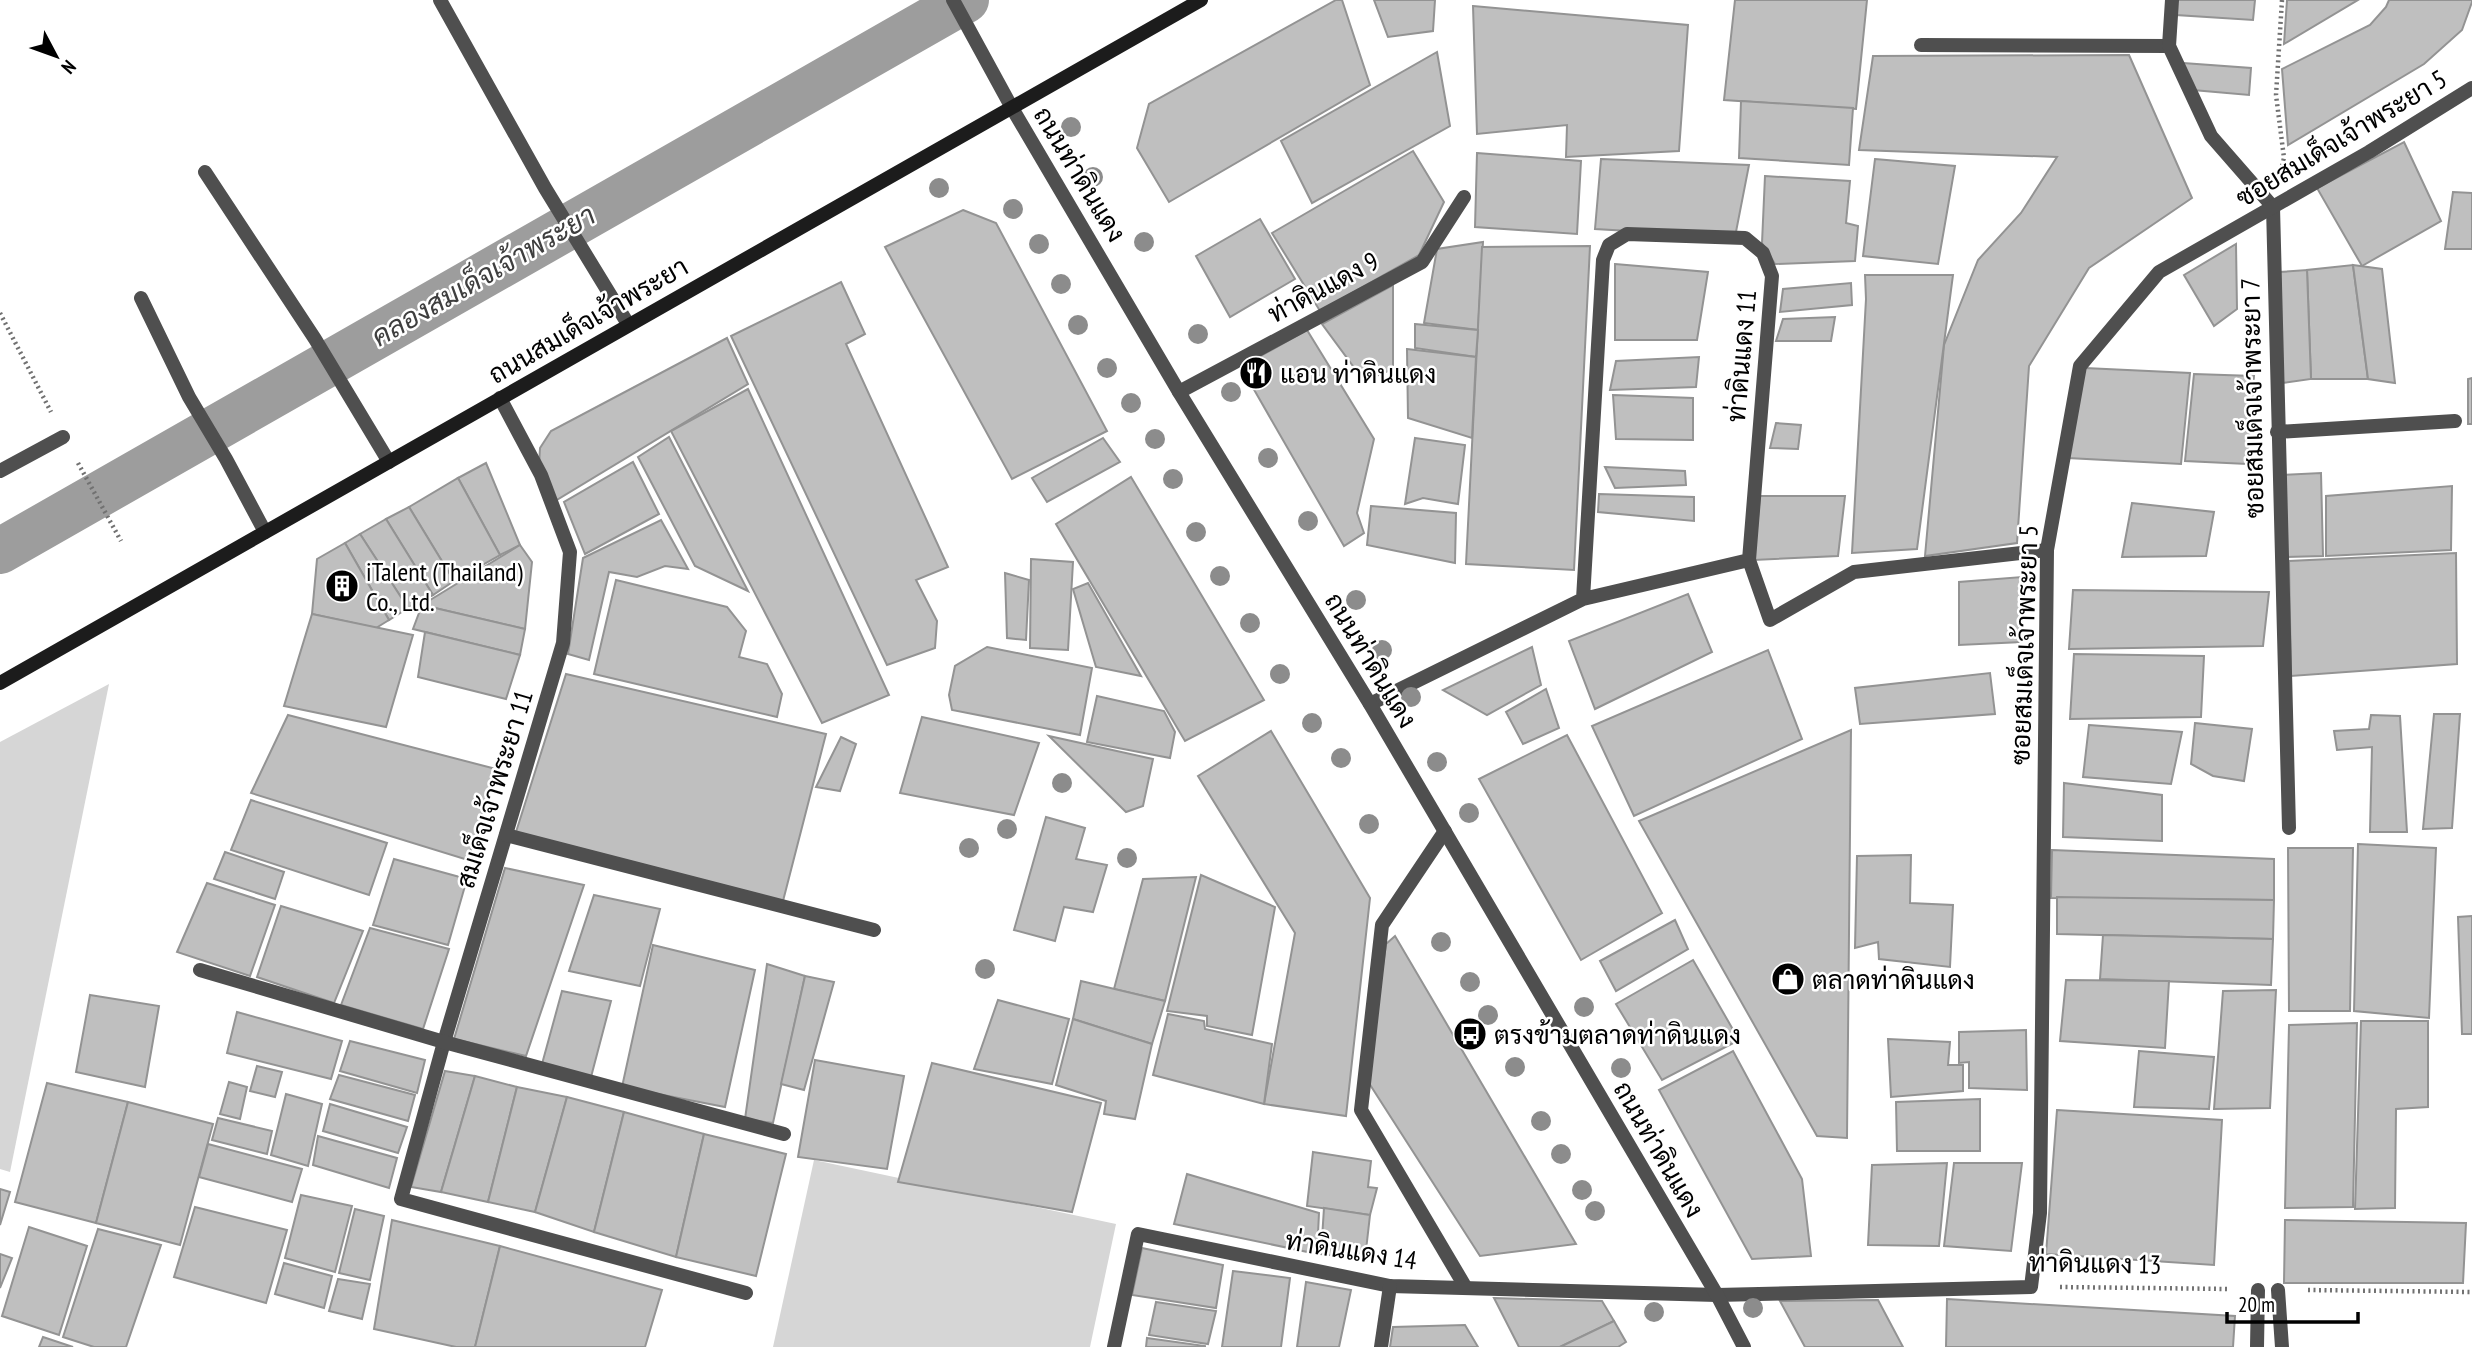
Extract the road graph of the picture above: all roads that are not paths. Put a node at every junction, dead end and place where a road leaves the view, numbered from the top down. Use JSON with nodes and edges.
{"nodes":[{"id":1,"x":440,"y":0,"type":"edge"},
{"id":2,"x":953,"y":0,"type":"edge"},
{"id":3,"x":1201,"y":0,"type":"edge"},
{"id":4,"x":2172,"y":0,"type":"edge"},
{"id":5,"x":1921,"y":45,"type":"dead end"},
{"id":6,"x":2169,"y":46,"type":"junction"},
{"id":7,"x":2472,"y":88,"type":"edge"},
{"id":8,"x":1012,"y":108,"type":"junction"},
{"id":9,"x":205,"y":172,"type":"dead end"},
{"id":10,"x":1464,"y":197,"type":"dead end"},
{"id":11,"x":2273,"y":208,"type":"junction"},
{"id":12,"x":141,"y":298,"type":"dead end"},
{"id":13,"x":628,"y":324,"type":"junction"},
{"id":14,"x":1179,"y":391,"type":"junction"},
{"id":15,"x":500,"y":398,"type":"junction"},
{"id":16,"x":2455,"y":421,"type":"dead end"},
{"id":17,"x":2277,"y":432,"type":"junction"},
{"id":18,"x":63,"y":437,"type":"road end"},
{"id":19,"x":389,"y":462,"type":"junction"},
{"id":20,"x":0,"y":471,"type":"edge"},
{"id":21,"x":265,"y":532,"type":"junction"},
{"id":22,"x":2047,"y":550,"type":"junction"},
{"id":23,"x":1749,"y":560,"type":"junction"},
{"id":24,"x":1583,"y":599,"type":"junction"},
{"id":25,"x":0,"y":683,"type":"edge"},
{"id":26,"x":1370,"y":704,"type":"junction"},
{"id":27,"x":2289,"y":828,"type":"dead end"},
{"id":28,"x":1445,"y":831,"type":"junction"},
{"id":29,"x":506,"y":835,"type":"junction"},
{"id":30,"x":874,"y":930,"type":"dead end"},
{"id":31,"x":200,"y":970,"type":"dead end"},
{"id":32,"x":444,"y":1042,"type":"junction"},
{"id":33,"x":785,"y":1134,"type":"dead end"},
{"id":34,"x":1390,"y":1286,"type":"junction"},
{"id":35,"x":2031,"y":1287,"type":"joint"},
{"id":36,"x":1466,"y":1288,"type":"junction"},
{"id":37,"x":2258,"y":1290,"type":"road end"},
{"id":38,"x":2278,"y":1290,"type":"road end"},
{"id":39,"x":746,"y":1293,"type":"dead end"},
{"id":40,"x":1717,"y":1295,"type":"junction"},
{"id":41,"x":1114,"y":1347,"type":"edge"},
{"id":42,"x":1381,"y":1347,"type":"edge"},
{"id":43,"x":1744,"y":1347,"type":"edge"},
{"id":44,"x":2256,"y":1347,"type":"edge"},
{"id":45,"x":2282,"y":1347,"type":"edge"}],
"edges":[{"from":1,"to":13,"type":"street"},
{"from":2,"to":8,"type":"street","name":"ถนนท่าดินแดง"},
{"from":3,"to":8,"type":"main road","name":"ถนนสมเด็จเจ้าพระยา"},
{"from":4,"to":6,"type":"street"},
{"from":5,"to":6,"type":"street"},
{"from":6,"to":11,"type":"street"},
{"from":7,"to":11,"type":"street","name":"ซอยสมเด็จเจ้าพระยา 5"},
{"from":8,"to":13,"type":"main road","name":"ถนนสมเด็จเจ้าพระยา"},
{"from":8,"to":14,"type":"street","name":"ถนนท่าดินแดง"},
{"from":9,"to":19,"type":"street"},
{"from":10,"to":14,"type":"street","name":"ท่าดินแดง 9"},
{"from":11,"to":17,"type":"street","name":"ซอยสมเด็จเจ้าพระยา 7"},
{"from":11,"to":22,"type":"street","name":"ซอยสมเด็จเจ้าพระยา 5"},
{"from":12,"to":21,"type":"street"},
{"from":13,"to":15,"type":"main road","name":"ถนนสมเด็จเจ้าพระยา"},
{"from":14,"to":26,"type":"street","name":"ถนนท่าดินแดง"},
{"from":15,"to":19,"type":"main road","name":"ถนนสมเด็จเจ้าพระยา"},
{"from":15,"to":29,"type":"street","name":"สมเด็จเจ้าพระยา 11"},
{"from":16,"to":17,"type":"street"},
{"from":17,"to":27,"type":"street","name":"ซอยสมเด็จเจ้าพระยา 7"},
{"from":18,"to":20,"type":"street"},
{"from":19,"to":21,"type":"main road","name":"ถนนสมเด็จเจ้าพระยา"},
{"from":21,"to":25,"type":"main road","name":"ถนนสมเด็จเจ้าพระยา"},
{"from":22,"to":23,"type":"street"},
{"from":22,"to":35,"type":"street","name":"ซอยสมเด็จเจ้าพระยา 5"},
{"from":23,"to":24,"type":"street"},
{"from":23,"to":24,"type":"street","name":"ท่าดินแดง 11"},
{"from":24,"to":26,"type":"street"},
{"from":26,"to":28,"type":"street","name":"ถนนท่าดินแดง"},
{"from":28,"to":36,"type":"street"},
{"from":28,"to":40,"type":"street","name":"ถนนท่าดินแดง"},
{"from":29,"to":30,"type":"street"},
{"from":29,"to":32,"type":"street","name":"สมเด็จเจ้าพระยา 11"},
{"from":31,"to":32,"type":"street"},
{"from":32,"to":33,"type":"street"},
{"from":32,"to":39,"type":"street","name":"สมเด็จเจ้าพระยา 11"},
{"from":34,"to":36,"type":"street","name":"ท่าดินแดง 14"},
{"from":34,"to":41,"type":"street","name":"ท่าดินแดง 14"},
{"from":34,"to":42,"type":"street"},
{"from":35,"to":40,"type":"street","name":"ท่าดินแดง 13"},
{"from":36,"to":40,"type":"street","name":"ท่าดินแดง 14"},
{"from":37,"to":44,"type":"street"},
{"from":38,"to":45,"type":"street"},
{"from":40,"to":43,"type":"street","name":"ถนนท่าดินแดง"}]}
